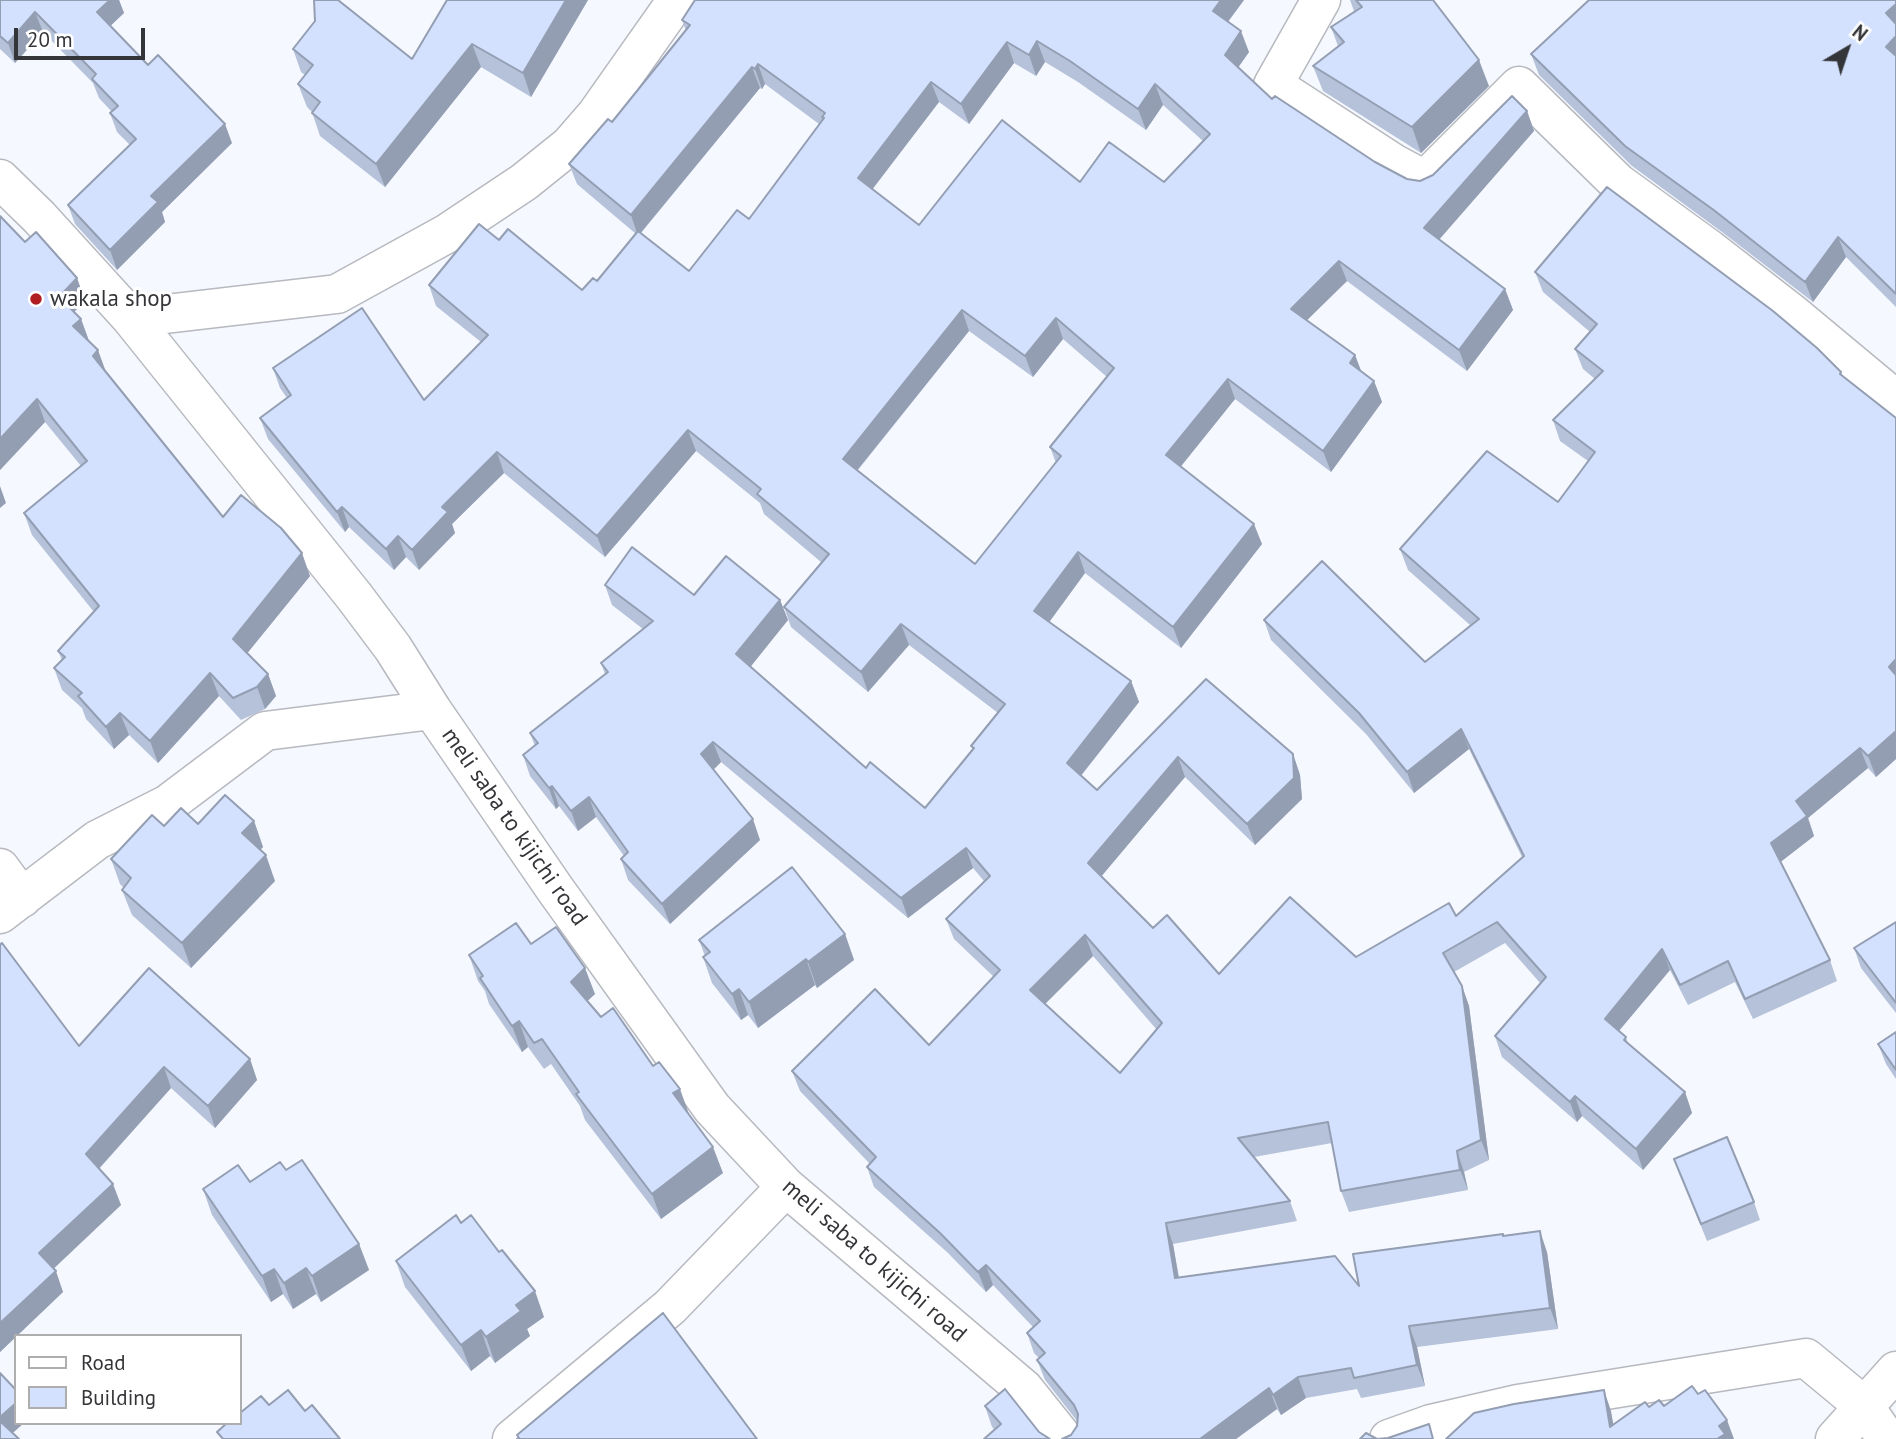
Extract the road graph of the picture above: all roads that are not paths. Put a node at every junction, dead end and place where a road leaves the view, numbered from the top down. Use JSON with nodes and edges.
{"nodes":[{"id":1,"x":677,"y":0,"type":"edge"},
{"id":2,"x":1321,"y":0,"type":"edge"},
{"id":3,"x":0,"y":179,"type":"edge"},
{"id":4,"x":131,"y":318,"type":"junction"},
{"id":5,"x":1896,"y":400,"type":"edge"},
{"id":6,"x":432,"y":710,"type":"junction"},
{"id":7,"x":7,"y":893,"type":"edge"},
{"id":8,"x":786,"y":1187,"type":"junction"},
{"id":9,"x":1896,"y":1371,"type":"edge"},
{"id":10,"x":1864,"y":1406,"type":"junction"},
{"id":11,"x":512,"y":1439,"type":"edge"},
{"id":12,"x":1064,"y":1439,"type":"edge"},
{"id":13,"x":1389,"y":1439,"type":"edge"},
{"id":14,"x":1835,"y":1439,"type":"edge"},
{"id":15,"x":1887,"y":1439,"type":"edge"}],
"edges":[{"from":1,"to":4,"type":"street"},
{"from":2,"to":5,"type":"street"},
{"from":3,"to":4,"type":"street","name":"meli saba to kijichi road"},
{"from":4,"to":6,"type":"street","name":"meli saba to kijichi road"},
{"from":6,"to":7,"type":"street"},
{"from":6,"to":8,"type":"street","name":"meli saba to kijichi road"},
{"from":8,"to":11,"type":"street"},
{"from":8,"to":12,"type":"street","name":"meli saba to kijichi road"},
{"from":9,"to":10,"type":"street"},
{"from":10,"to":13,"type":"street"},
{"from":10,"to":14,"type":"street"},
{"from":10,"to":15,"type":"street"}]}
